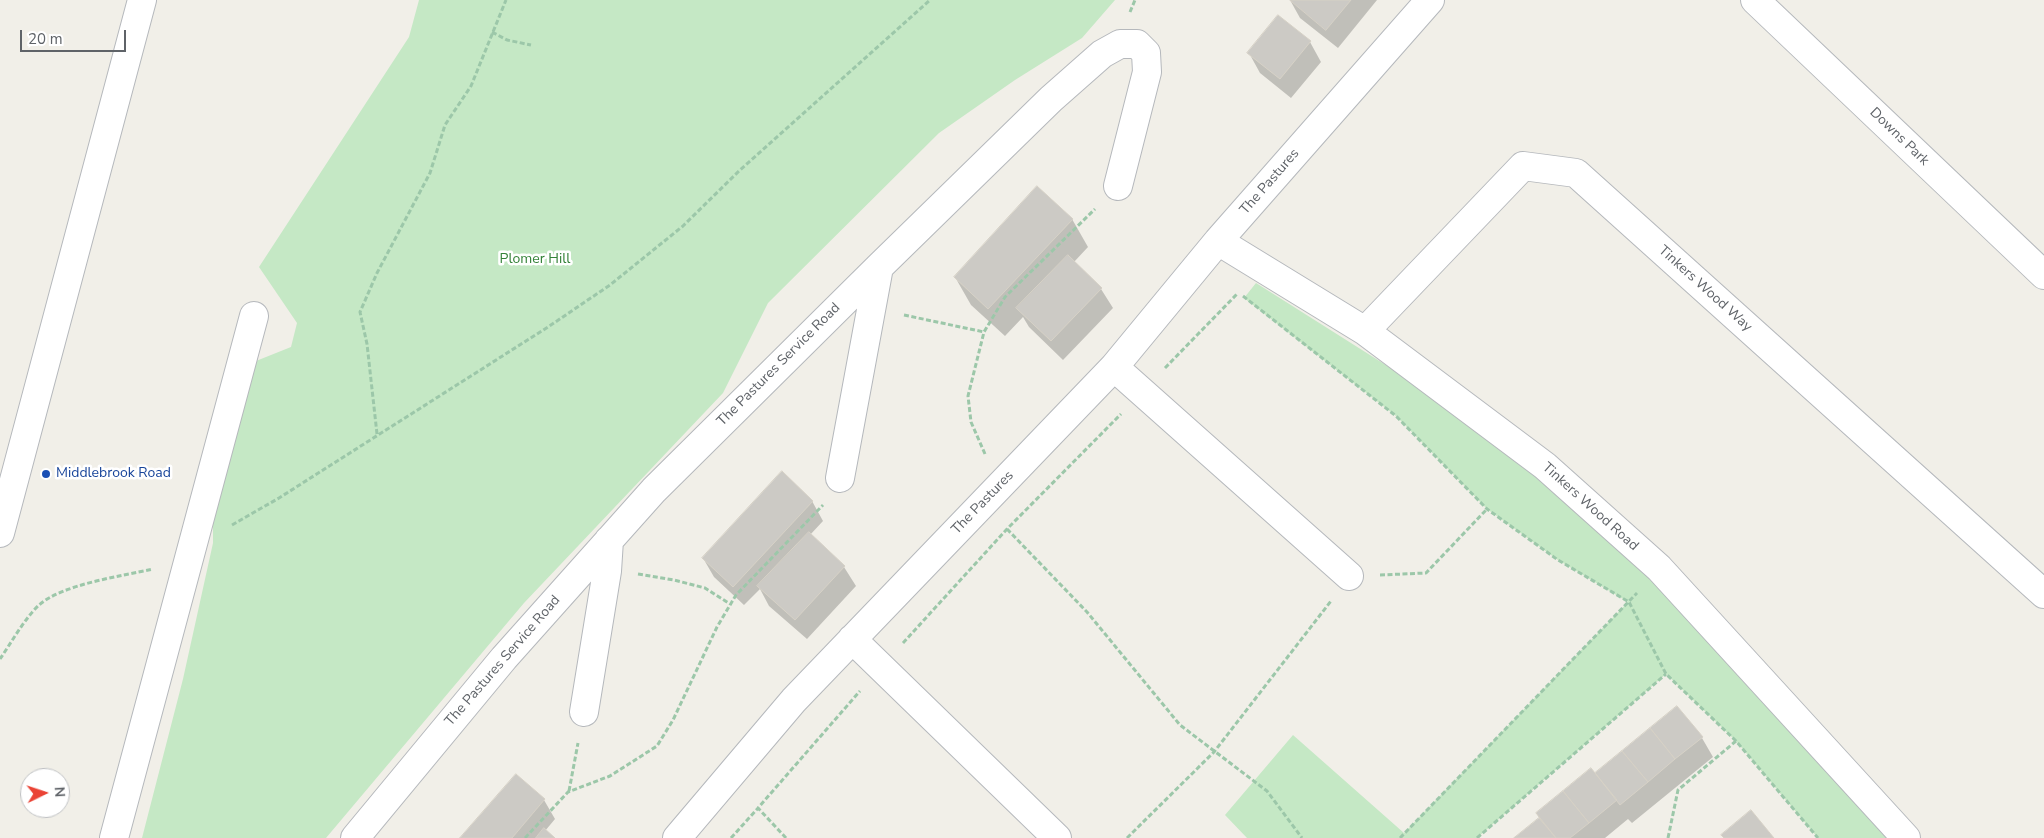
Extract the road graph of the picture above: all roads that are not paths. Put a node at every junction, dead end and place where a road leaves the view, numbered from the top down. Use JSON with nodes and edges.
{"nodes":[{"id":1,"x":142,"y":0,"type":"edge"},
{"id":2,"x":1430,"y":0,"type":"edge"},
{"id":3,"x":1755,"y":0,"type":"edge"},
{"id":4,"x":1118,"y":186,"type":"road end"},
{"id":5,"x":1218,"y":241,"type":"junction"},
{"id":6,"x":879,"y":267,"type":"junction"},
{"id":7,"x":2044,"y":275,"type":"edge"},
{"id":8,"x":254,"y":316,"type":"dead end"},
{"id":9,"x":1364,"y":331,"type":"junction"},
{"id":10,"x":1114,"y":367,"type":"junction"},
{"id":11,"x":840,"y":478,"type":"road end"},
{"id":12,"x":0,"y":533,"type":"edge"},
{"id":13,"x":609,"y":540,"type":"junction"},
{"id":14,"x":1349,"y":576,"type":"road end"},
{"id":15,"x":2044,"y":594,"type":"edge"},
{"id":16,"x":852,"y":639,"type":"junction"},
{"id":17,"x":584,"y":712,"type":"road end"},
{"id":18,"x":114,"y":838,"type":"edge"},
{"id":19,"x":355,"y":838,"type":"edge"},
{"id":20,"x":677,"y":838,"type":"edge"},
{"id":21,"x":1057,"y":838,"type":"edge"},
{"id":22,"x":1906,"y":838,"type":"edge"}],
"edges":[{"from":1,"to":12,"type":"street"},
{"from":2,"to":5,"type":"street","name":"The Pastures"},
{"from":3,"to":7,"type":"street","name":"Downs Park"},
{"from":4,"to":6,"type":"street","name":"The Pastures Service Road"},
{"from":5,"to":9,"type":"street","name":"Tinkers Wood Road"},
{"from":5,"to":10,"type":"street","name":"The Pastures"},
{"from":6,"to":11,"type":"street"},
{"from":6,"to":13,"type":"street","name":"The Pastures Service Road"},
{"from":8,"to":18,"type":"street"},
{"from":9,"to":15,"type":"street","name":"Tinkers Wood Way"},
{"from":9,"to":22,"type":"street","name":"Tinkers Wood Road"},
{"from":10,"to":14,"type":"street"},
{"from":10,"to":16,"type":"street","name":"The Pastures"},
{"from":13,"to":17,"type":"street"},
{"from":13,"to":19,"type":"street","name":"The Pastures Service Road"},
{"from":16,"to":20,"type":"street","name":"The Pastures"},
{"from":16,"to":21,"type":"street"}]}
